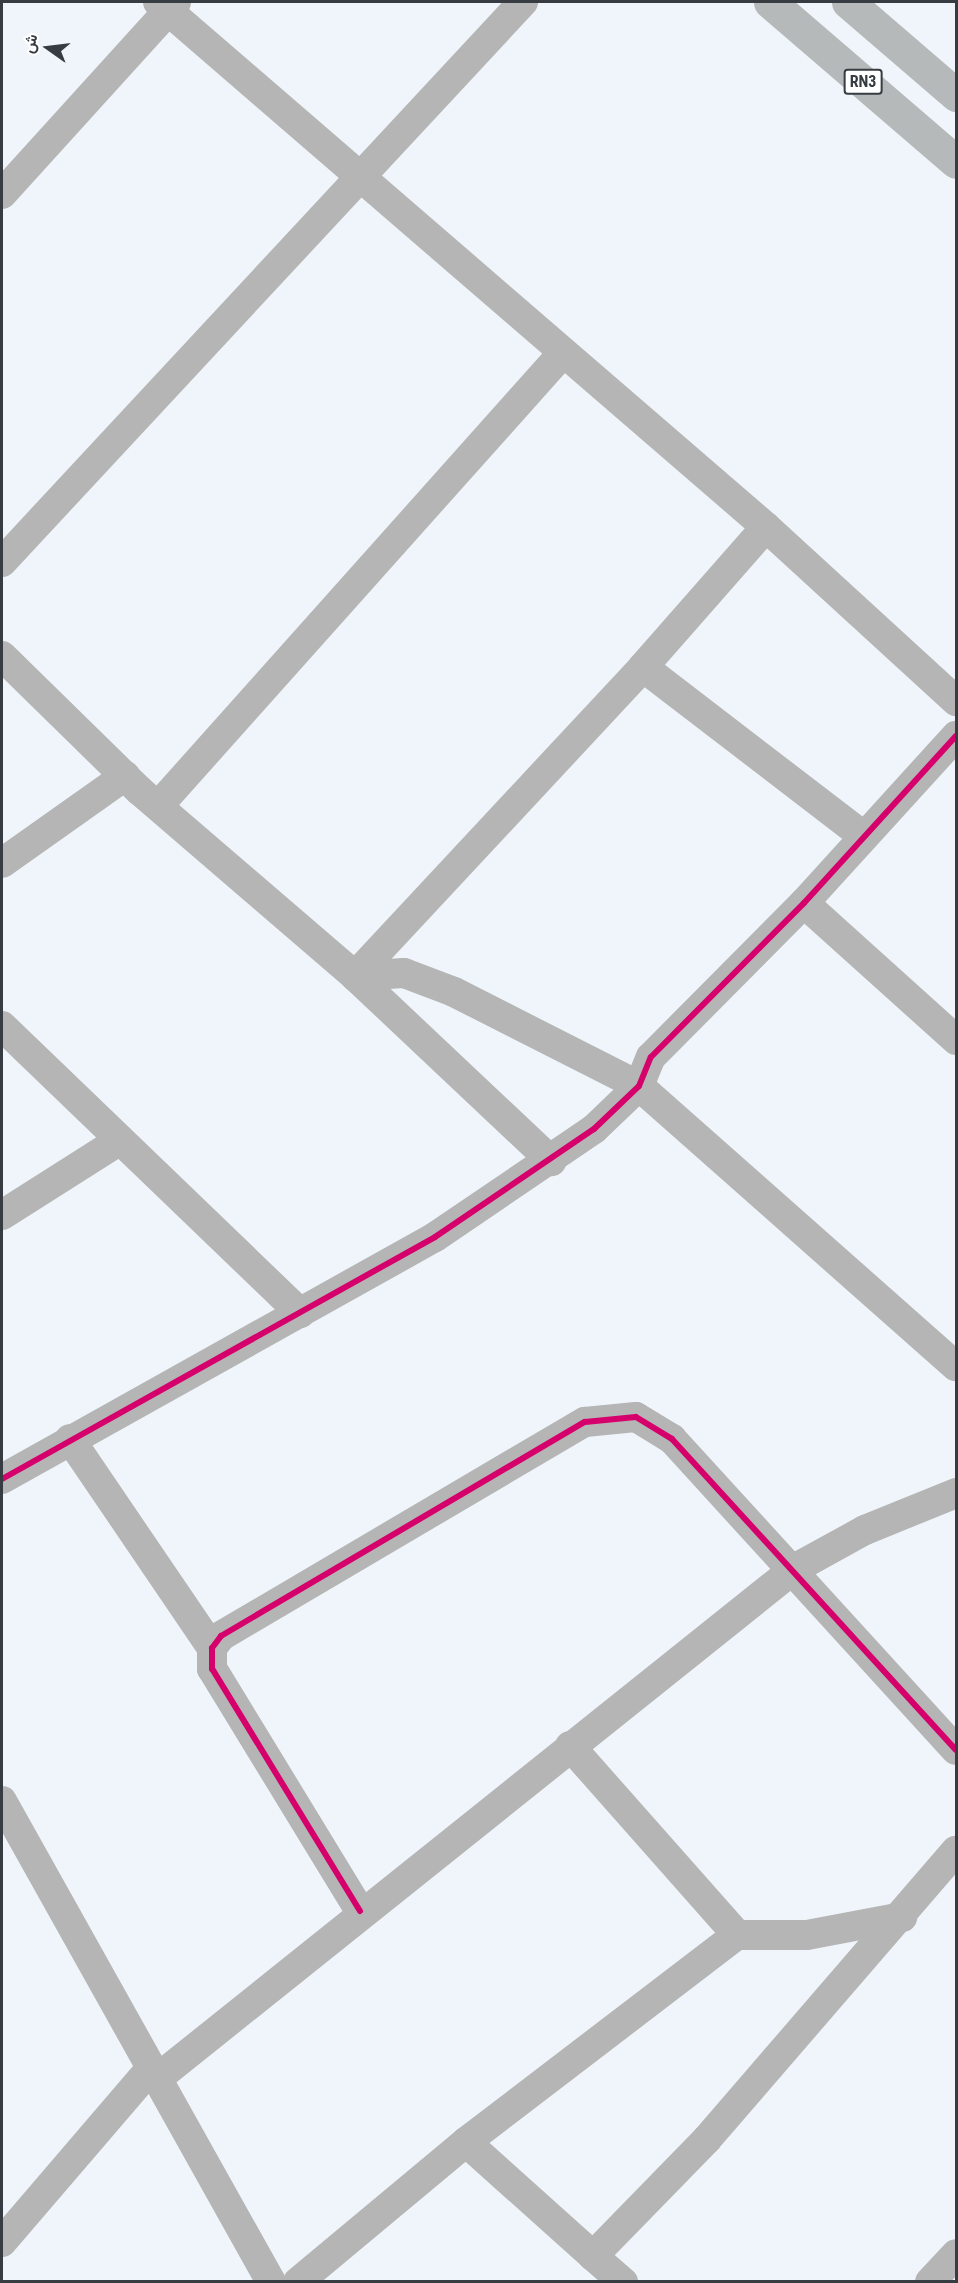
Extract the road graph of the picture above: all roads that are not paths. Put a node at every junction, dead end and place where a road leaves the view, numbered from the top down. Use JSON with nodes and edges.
{"nodes":[{"id":1,"x":523,"y":2,"type":"edge"},
{"id":2,"x":770,"y":2,"type":"edge"},
{"id":3,"x":848,"y":2,"type":"edge"},
{"id":4,"x":168,"y":4,"type":"edge"},
{"id":5,"x":957,"y":95,"type":"edge"},
{"id":6,"x":957,"y":162,"type":"edge"},
{"id":7,"x":356,"y":177,"type":"junction"},
{"id":8,"x":2,"y":194,"type":"edge"},
{"id":9,"x":561,"y":355,"type":"junction"},
{"id":10,"x":766,"y":527,"type":"junction"},
{"id":11,"x":2,"y":562,"type":"edge"},
{"id":12,"x":2,"y":656,"type":"edge"},
{"id":13,"x":644,"y":667,"type":"junction"},
{"id":14,"x":957,"y":701,"type":"edge"},
{"id":15,"x":957,"y":736,"type":"edge"},
{"id":16,"x":125,"y":776,"type":"junction"},
{"id":17,"x":160,"y":804,"type":"junction"},
{"id":18,"x":862,"y":835,"type":"junction"},
{"id":19,"x":2,"y":862,"type":"edge"},
{"id":20,"x":804,"y":903,"type":"junction"},
{"id":21,"x":355,"y":976,"type":"junction"},
{"id":22,"x":2,"y":1026,"type":"edge"},
{"id":23,"x":957,"y":1040,"type":"edge"},
{"id":24,"x":639,"y":1086,"type":"junction"},
{"id":25,"x":120,"y":1140,"type":"junction"},
{"id":26,"x":552,"y":1161,"type":"junction"},
{"id":27,"x":2,"y":1215,"type":"edge"},
{"id":28,"x":300,"y":1312,"type":"junction"},
{"id":29,"x":957,"y":1366,"type":"edge"},
{"id":30,"x":70,"y":1439,"type":"junction"},
{"id":31,"x":2,"y":1479,"type":"edge"},
{"id":32,"x":957,"y":1493,"type":"edge"},
{"id":33,"x":794,"y":1569,"type":"junction"},
{"id":34,"x":212,"y":1648,"type":"junction"},
{"id":35,"x":570,"y":1746,"type":"junction"},
{"id":36,"x":957,"y":1750,"type":"edge"},
{"id":37,"x":2,"y":1801,"type":"edge"},
{"id":38,"x":957,"y":1851,"type":"edge"},
{"id":39,"x":360,"y":1911,"type":"junction"},
{"id":40,"x":902,"y":1917,"type":"junction"},
{"id":41,"x":737,"y":1935,"type":"junction"},
{"id":42,"x":155,"y":2072,"type":"junction"},
{"id":43,"x":466,"y":2142,"type":"junction"},
{"id":44,"x":2,"y":2242,"type":"edge"},
{"id":45,"x":957,"y":2254,"type":"edge"},
{"id":46,"x":593,"y":2256,"type":"junction"},
{"id":47,"x":271,"y":2282,"type":"edge"},
{"id":48,"x":298,"y":2282,"type":"edge"},
{"id":49,"x":623,"y":2282,"type":"edge"},
{"id":50,"x":930,"y":2282,"type":"edge"}],
"edges":[{"from":1,"to":7,"type":"street"},
{"from":2,"to":6,"type":"main road","number":"RN3"},
{"from":3,"to":5,"type":"main road"},
{"from":4,"to":7,"type":"street"},
{"from":4,"to":8,"type":"street"},
{"from":7,"to":9,"type":"street"},
{"from":7,"to":11,"type":"street"},
{"from":9,"to":10,"type":"street"},
{"from":9,"to":17,"type":"street"},
{"from":10,"to":13,"type":"street"},
{"from":10,"to":14,"type":"street"},
{"from":12,"to":16,"type":"street"},
{"from":13,"to":18,"type":"street"},
{"from":13,"to":21,"type":"street"},
{"from":15,"to":18,"type":"street"},
{"from":16,"to":17,"type":"street"},
{"from":16,"to":19,"type":"street"},
{"from":17,"to":21,"type":"street"},
{"from":18,"to":20,"type":"street"},
{"from":20,"to":23,"type":"street"},
{"from":20,"to":24,"type":"street"},
{"from":21,"to":24,"type":"street"},
{"from":21,"to":26,"type":"street"},
{"from":22,"to":25,"type":"street"},
{"from":24,"to":26,"type":"street"},
{"from":24,"to":29,"type":"street"},
{"from":25,"to":27,"type":"street"},
{"from":25,"to":28,"type":"street"},
{"from":26,"to":28,"type":"street"},
{"from":28,"to":30,"type":"street"},
{"from":30,"to":31,"type":"street"},
{"from":30,"to":34,"type":"street"},
{"from":32,"to":33,"type":"street"},
{"from":33,"to":34,"type":"street"},
{"from":33,"to":35,"type":"street"},
{"from":33,"to":36,"type":"street"},
{"from":34,"to":39,"type":"street"},
{"from":35,"to":39,"type":"street"},
{"from":35,"to":41,"type":"street"},
{"from":37,"to":42,"type":"street"},
{"from":38,"to":40,"type":"street"},
{"from":39,"to":42,"type":"street"},
{"from":40,"to":41,"type":"street"},
{"from":40,"to":46,"type":"street"},
{"from":41,"to":43,"type":"street"},
{"from":42,"to":44,"type":"street"},
{"from":42,"to":47,"type":"street"},
{"from":43,"to":46,"type":"street"},
{"from":43,"to":48,"type":"street"},
{"from":45,"to":50,"type":"street"},
{"from":46,"to":49,"type":"street"}]}
